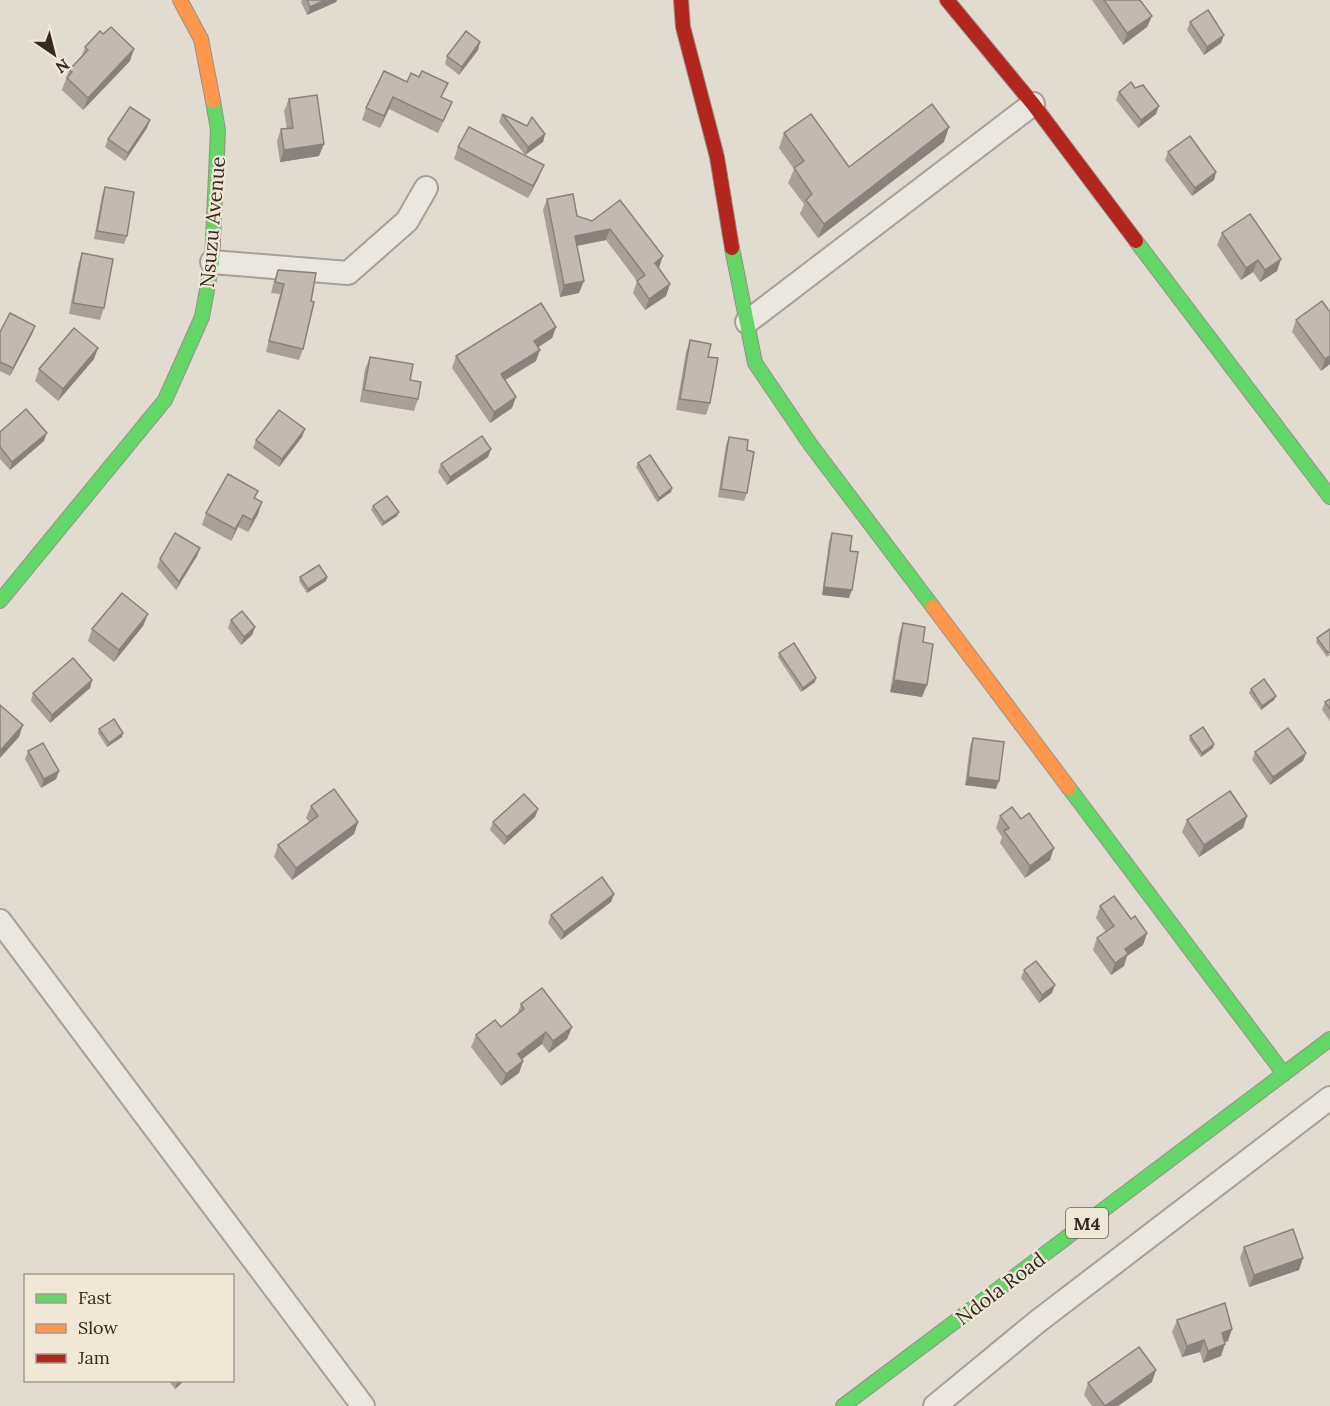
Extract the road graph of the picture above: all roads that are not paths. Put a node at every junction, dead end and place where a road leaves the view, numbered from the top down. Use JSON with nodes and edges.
{"nodes":[{"id":1,"x":180,"y":0,"type":"edge"},
{"id":2,"x":681,"y":0,"type":"edge"},
{"id":3,"x":947,"y":0,"type":"edge"},
{"id":4,"x":1033,"y":104,"type":"junction"},
{"id":5,"x":426,"y":188,"type":"dead end"},
{"id":6,"x":212,"y":262,"type":"junction"},
{"id":7,"x":747,"y":321,"type":"junction"},
{"id":8,"x":1330,"y":497,"type":"edge"},
{"id":9,"x":0,"y":601,"type":"edge"},
{"id":10,"x":0,"y":921,"type":"edge"},
{"id":11,"x":1330,"y":1039,"type":"edge"},
{"id":12,"x":1284,"y":1074,"type":"junction"},
{"id":13,"x":1330,"y":1098,"type":"edge"},
{"id":14,"x":363,"y":1406,"type":"edge"},
{"id":15,"x":843,"y":1406,"type":"edge"},
{"id":16,"x":935,"y":1406,"type":"edge"}],
"edges":[{"from":1,"to":6,"type":"street","name":"Nsuzu Avenue"},
{"from":2,"to":7,"type":"street"},
{"from":3,"to":4,"type":"street"},
{"from":4,"to":7,"type":"street"},
{"from":4,"to":8,"type":"street"},
{"from":5,"to":6,"type":"street"},
{"from":6,"to":9,"type":"street","name":"Nsuzu Avenue"},
{"from":7,"to":12,"type":"street"},
{"from":10,"to":14,"type":"street"},
{"from":11,"to":12,"type":"street","name":"Ndola Road","number":"M4"},
{"from":12,"to":15,"type":"street","name":"Ndola Road","number":"M4"},
{"from":13,"to":16,"type":"street"}]}
